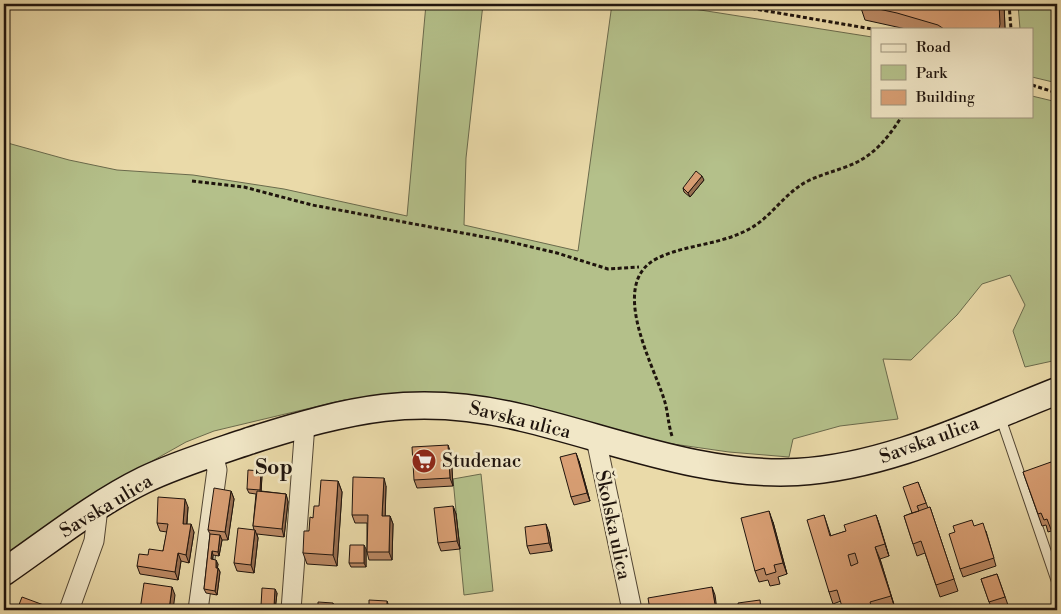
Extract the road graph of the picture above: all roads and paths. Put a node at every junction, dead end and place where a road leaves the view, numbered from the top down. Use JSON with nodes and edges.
{"nodes":[{"id":1,"x":726,"y":4,"type":"edge"},
{"id":2,"x":1009,"y":4,"type":"edge"},
{"id":3,"x":1012,"y":28,"type":"edge"},
{"id":4,"x":871,"y":30,"type":"edge"},
{"id":5,"x":1034,"y":86,"type":"edge"},
{"id":6,"x":1057,"y":92,"type":"edge"},
{"id":7,"x":901,"y":118,"type":"edge"},
{"id":8,"x":192,"y":181,"type":"dead end"},
{"id":9,"x":639,"y":268,"type":"dead end"},
{"id":10,"x":1057,"y":391,"type":"edge"},
{"id":11,"x":999,"y":413,"type":"junction"},
{"id":12,"x":305,"y":424,"type":"junction"},
{"id":13,"x":596,"y":439,"type":"junction"},
{"id":14,"x":213,"y":453,"type":"junction"},
{"id":15,"x":683,"y":459,"type":"junction"},
{"id":16,"x":98,"y":508,"type":"junction"},
{"id":17,"x":4,"y":572,"type":"edge"},
{"id":18,"x":1057,"y":584,"type":"edge"},
{"id":19,"x":69,"y":610,"type":"edge"},
{"id":20,"x":198,"y":610,"type":"edge"},
{"id":21,"x":291,"y":610,"type":"edge"},
{"id":22,"x":632,"y":610,"type":"edge"}],
"edges":[{"from":1,"to":4,"type":"path"},
{"from":2,"to":3,"type":"path"},
{"from":5,"to":6,"type":"path"},
{"from":7,"to":15,"type":"path"},
{"from":8,"to":9,"type":"path"},
{"from":10,"to":11,"type":"main road","name":"Savska ulica"},
{"from":11,"to":15,"type":"main road","name":"Savska ulica"},
{"from":11,"to":18,"type":"lane"},
{"from":12,"to":13,"type":"main road","name":"Savska ulica"},
{"from":12,"to":14,"type":"main road","name":"Savska ulica"},
{"from":12,"to":21,"type":"street"},
{"from":13,"to":15,"type":"main road","name":"Savska ulica"},
{"from":13,"to":22,"type":"street","name":"Školska ulica"},
{"from":14,"to":16,"type":"main road","name":"Savska ulica"},
{"from":14,"to":20,"type":"street"},
{"from":16,"to":17,"type":"main road","name":"Savska ulica"},
{"from":16,"to":19,"type":"street"}]}
